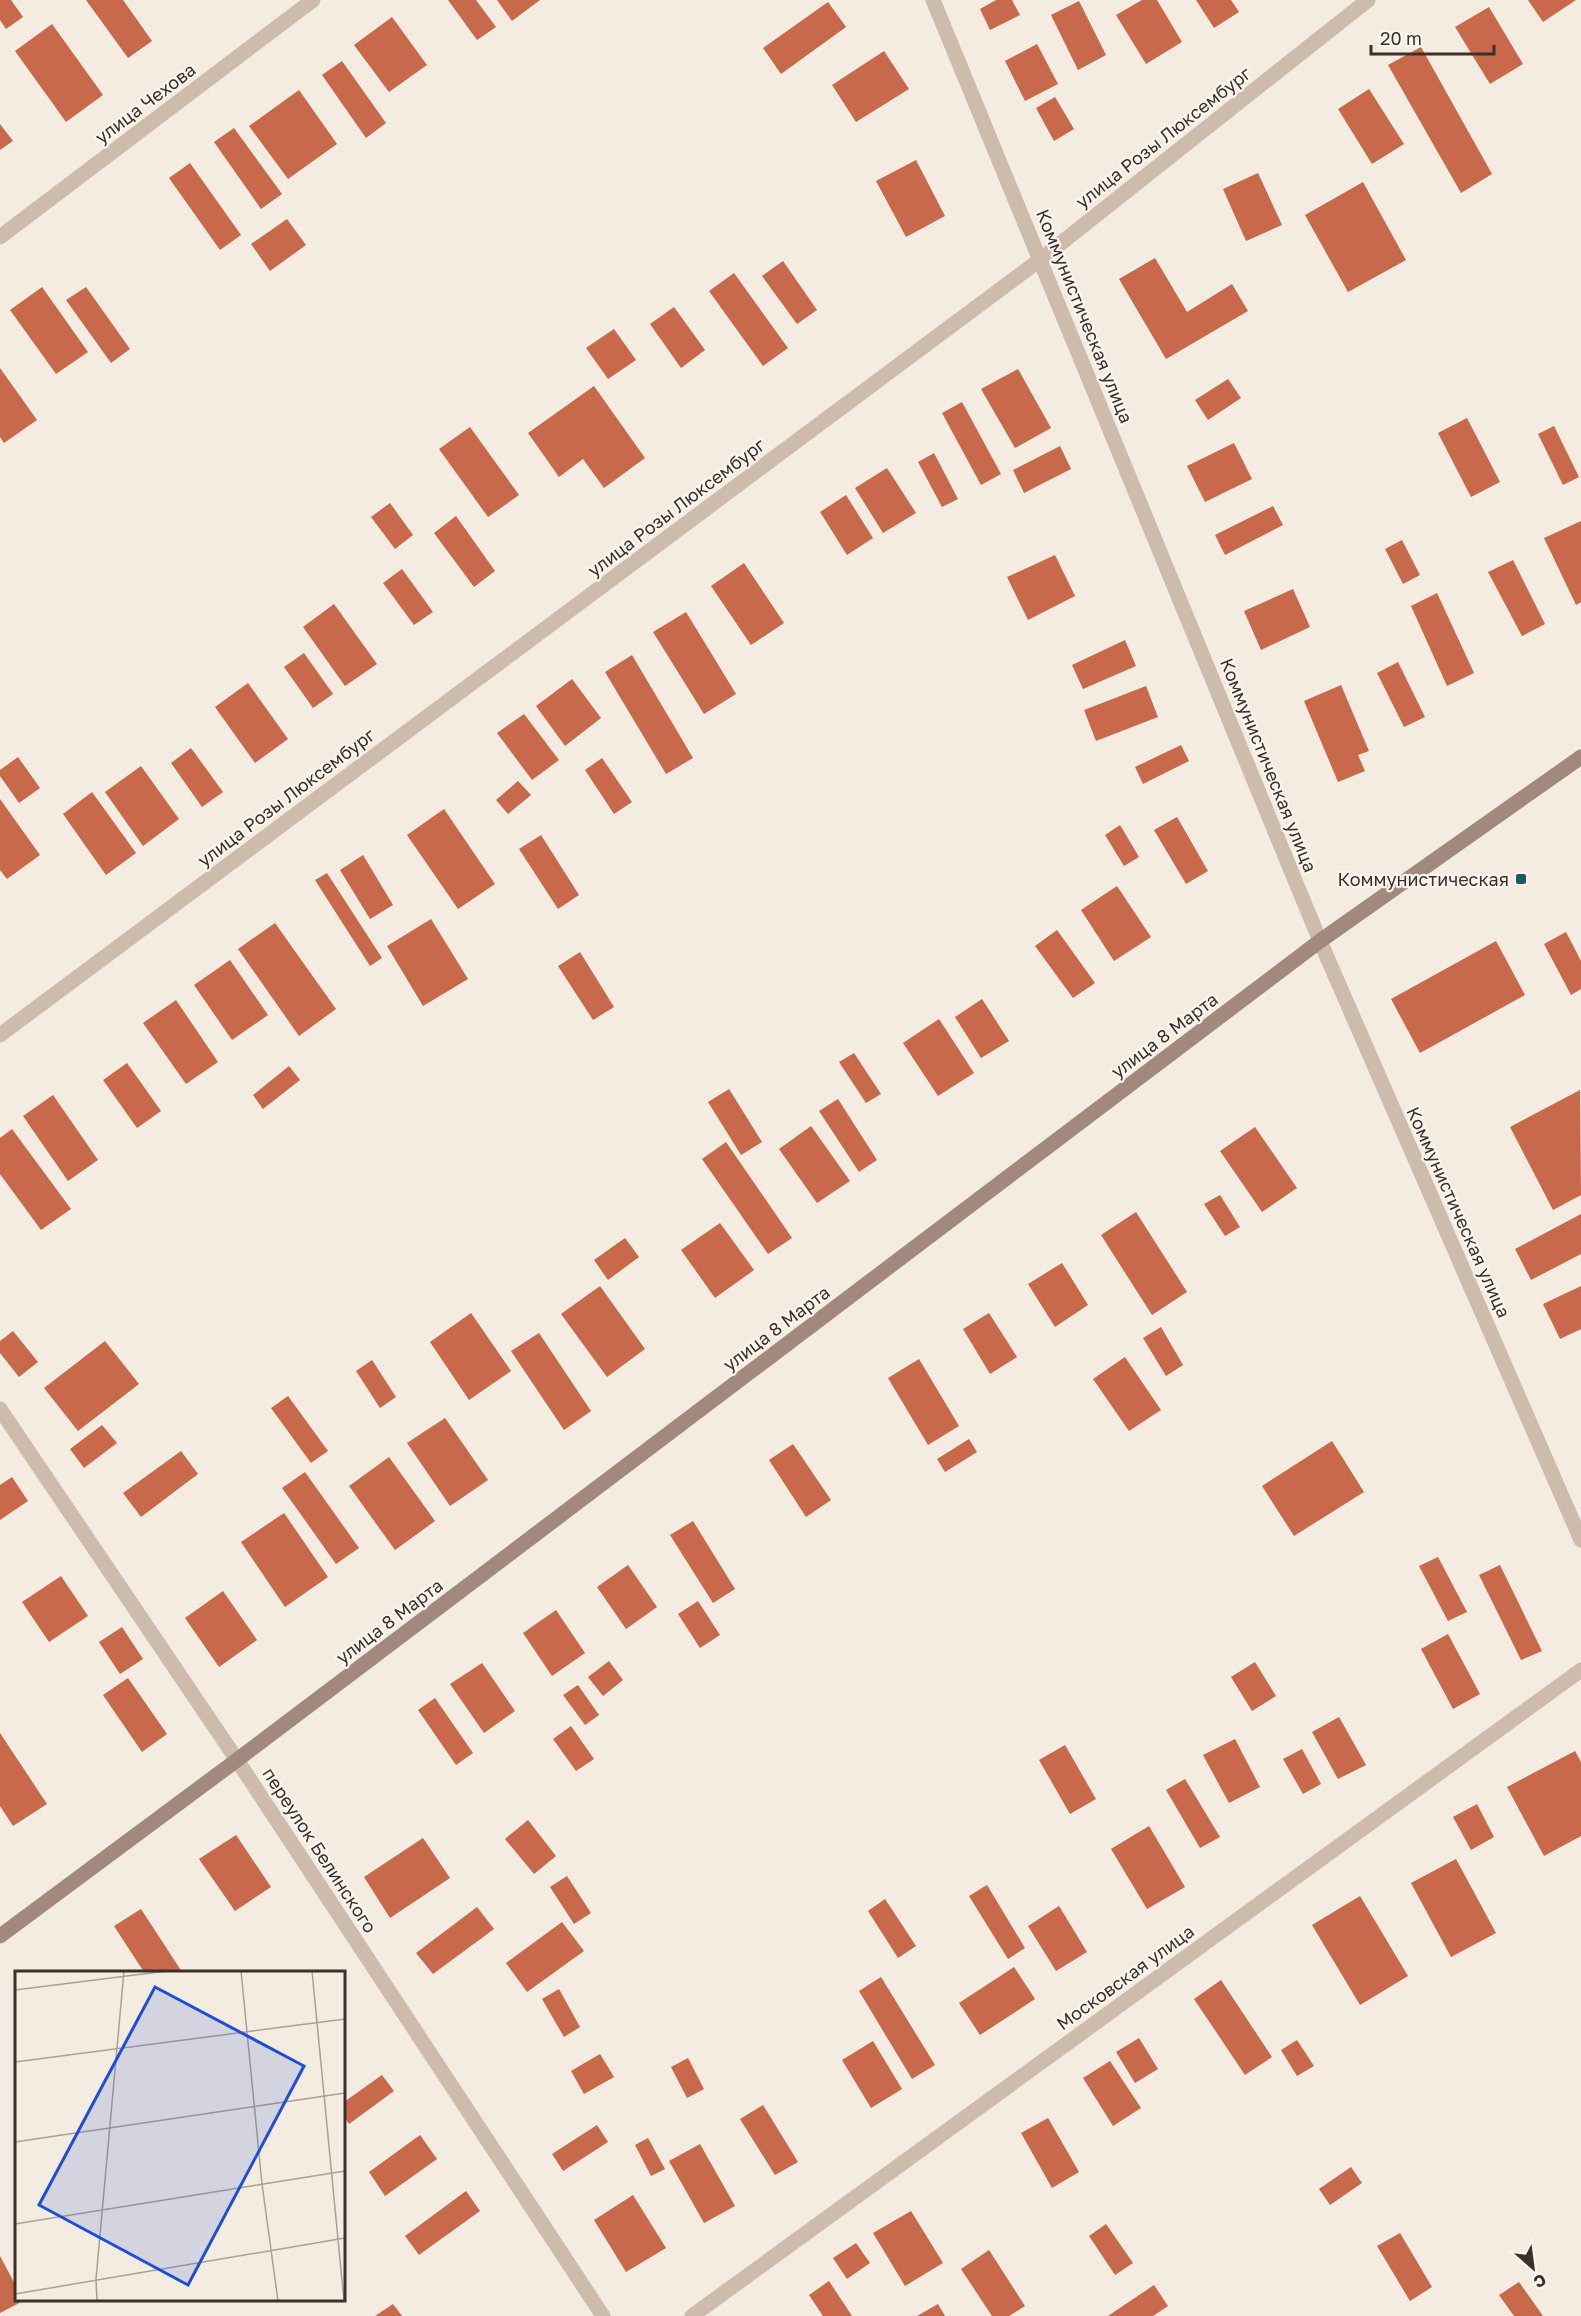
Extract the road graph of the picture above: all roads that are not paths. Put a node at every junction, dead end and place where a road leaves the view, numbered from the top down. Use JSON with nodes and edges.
{"nodes":[{"id":1,"x":313,"y":0,"type":"edge"},
{"id":2,"x":933,"y":0,"type":"edge"},
{"id":3,"x":1368,"y":0,"type":"edge"},
{"id":4,"x":0,"y":237,"type":"edge"},
{"id":5,"x":1041,"y":259,"type":"junction"},
{"id":6,"x":1581,"y":757,"type":"edge"},
{"id":7,"x":1320,"y":941,"type":"junction"},
{"id":8,"x":0,"y":1035,"type":"edge"},
{"id":9,"x":0,"y":1409,"type":"edge"},
{"id":10,"x":1581,"y":1540,"type":"edge"},
{"id":11,"x":1581,"y":1670,"type":"edge"},
{"id":12,"x":237,"y":1760,"type":"junction"},
{"id":13,"x":0,"y":1936,"type":"edge"},
{"id":14,"x":603,"y":2316,"type":"edge"},
{"id":15,"x":692,"y":2316,"type":"edge"}],
"edges":[{"from":1,"to":4,"type":"street","name":"улица Чехова"},
{"from":2,"to":5,"type":"street","name":"Коммунистическая улица"},
{"from":3,"to":5,"type":"street","name":"улица Розы Люксембург"},
{"from":5,"to":7,"type":"street","name":"Коммунистическая улица"},
{"from":5,"to":8,"type":"street","name":"улица Розы Люксембург"},
{"from":6,"to":7,"type":"main road","name":"улица 8 Марта"},
{"from":7,"to":10,"type":"street","name":"Коммунистическая улица"},
{"from":7,"to":12,"type":"main road","name":"улица 8 Марта"},
{"from":9,"to":12,"type":"street","name":"переулок Белинского"},
{"from":11,"to":15,"type":"street","name":"Московская улица"},
{"from":12,"to":13,"type":"main road","name":"улица 8 Марта"},
{"from":12,"to":14,"type":"street","name":"переулок Белинского"}]}
